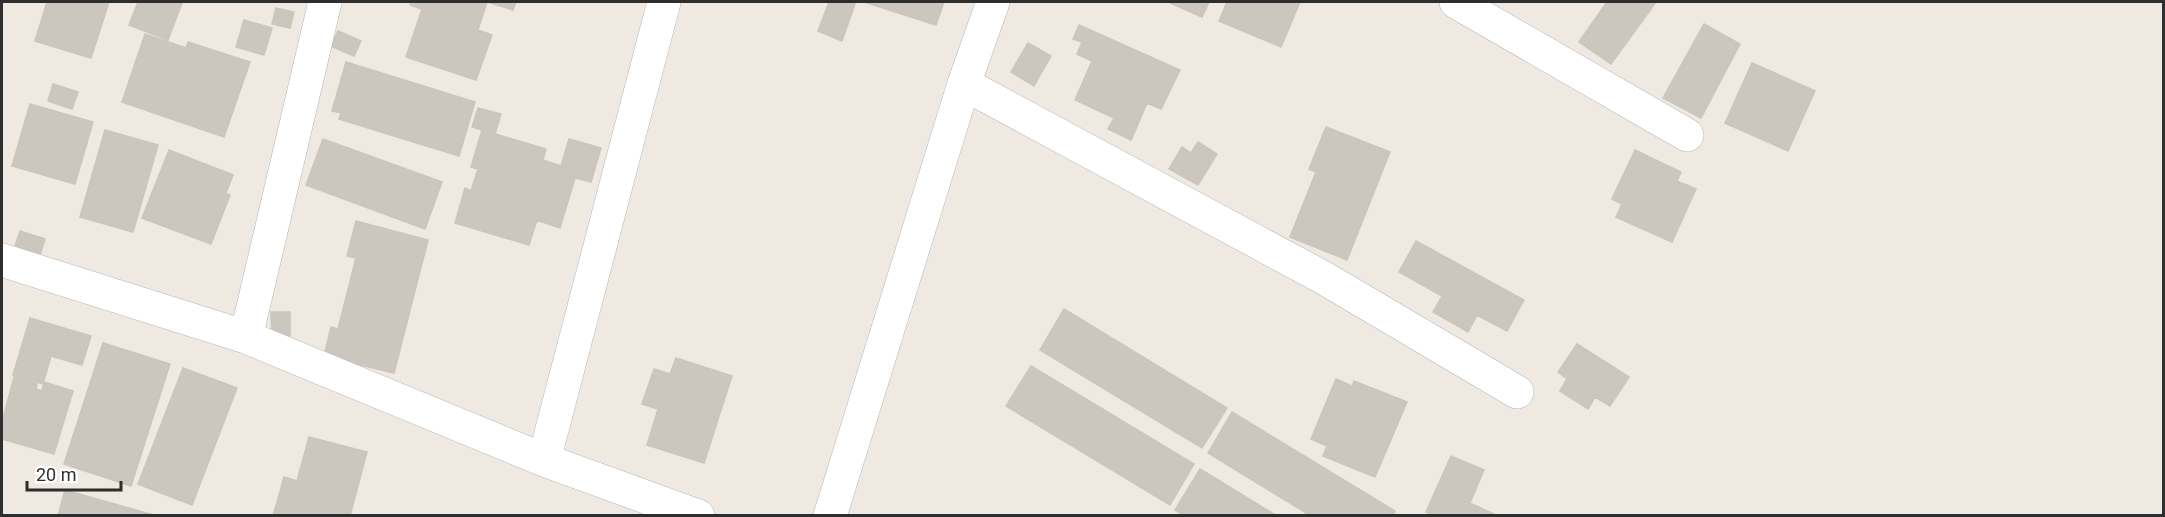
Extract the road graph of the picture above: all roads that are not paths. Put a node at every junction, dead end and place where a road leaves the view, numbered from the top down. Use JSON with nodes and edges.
{"nodes":[{"id":1,"x":325,"y":2,"type":"edge"},
{"id":2,"x":664,"y":2,"type":"edge"},
{"id":3,"x":993,"y":2,"type":"edge"},
{"id":4,"x":1456,"y":2,"type":"edge"},
{"id":5,"x":964,"y":84,"type":"junction"},
{"id":6,"x":1687,"y":135,"type":"dead end"},
{"id":7,"x":2,"y":260,"type":"edge"},
{"id":8,"x":246,"y":337,"type":"junction"},
{"id":9,"x":1516,"y":392,"type":"dead end"},
{"id":10,"x":544,"y":460,"type":"junction"},
{"id":11,"x":698,"y":516,"type":"edge"},
{"id":12,"x":831,"y":516,"type":"edge"}],
"edges":[{"from":1,"to":8,"type":"street"},
{"from":2,"to":10,"type":"street"},
{"from":3,"to":5,"type":"street"},
{"from":4,"to":6,"type":"street"},
{"from":5,"to":9,"type":"street"},
{"from":5,"to":12,"type":"street"},
{"from":7,"to":8,"type":"street"},
{"from":8,"to":10,"type":"street"},
{"from":10,"to":11,"type":"street"}]}
